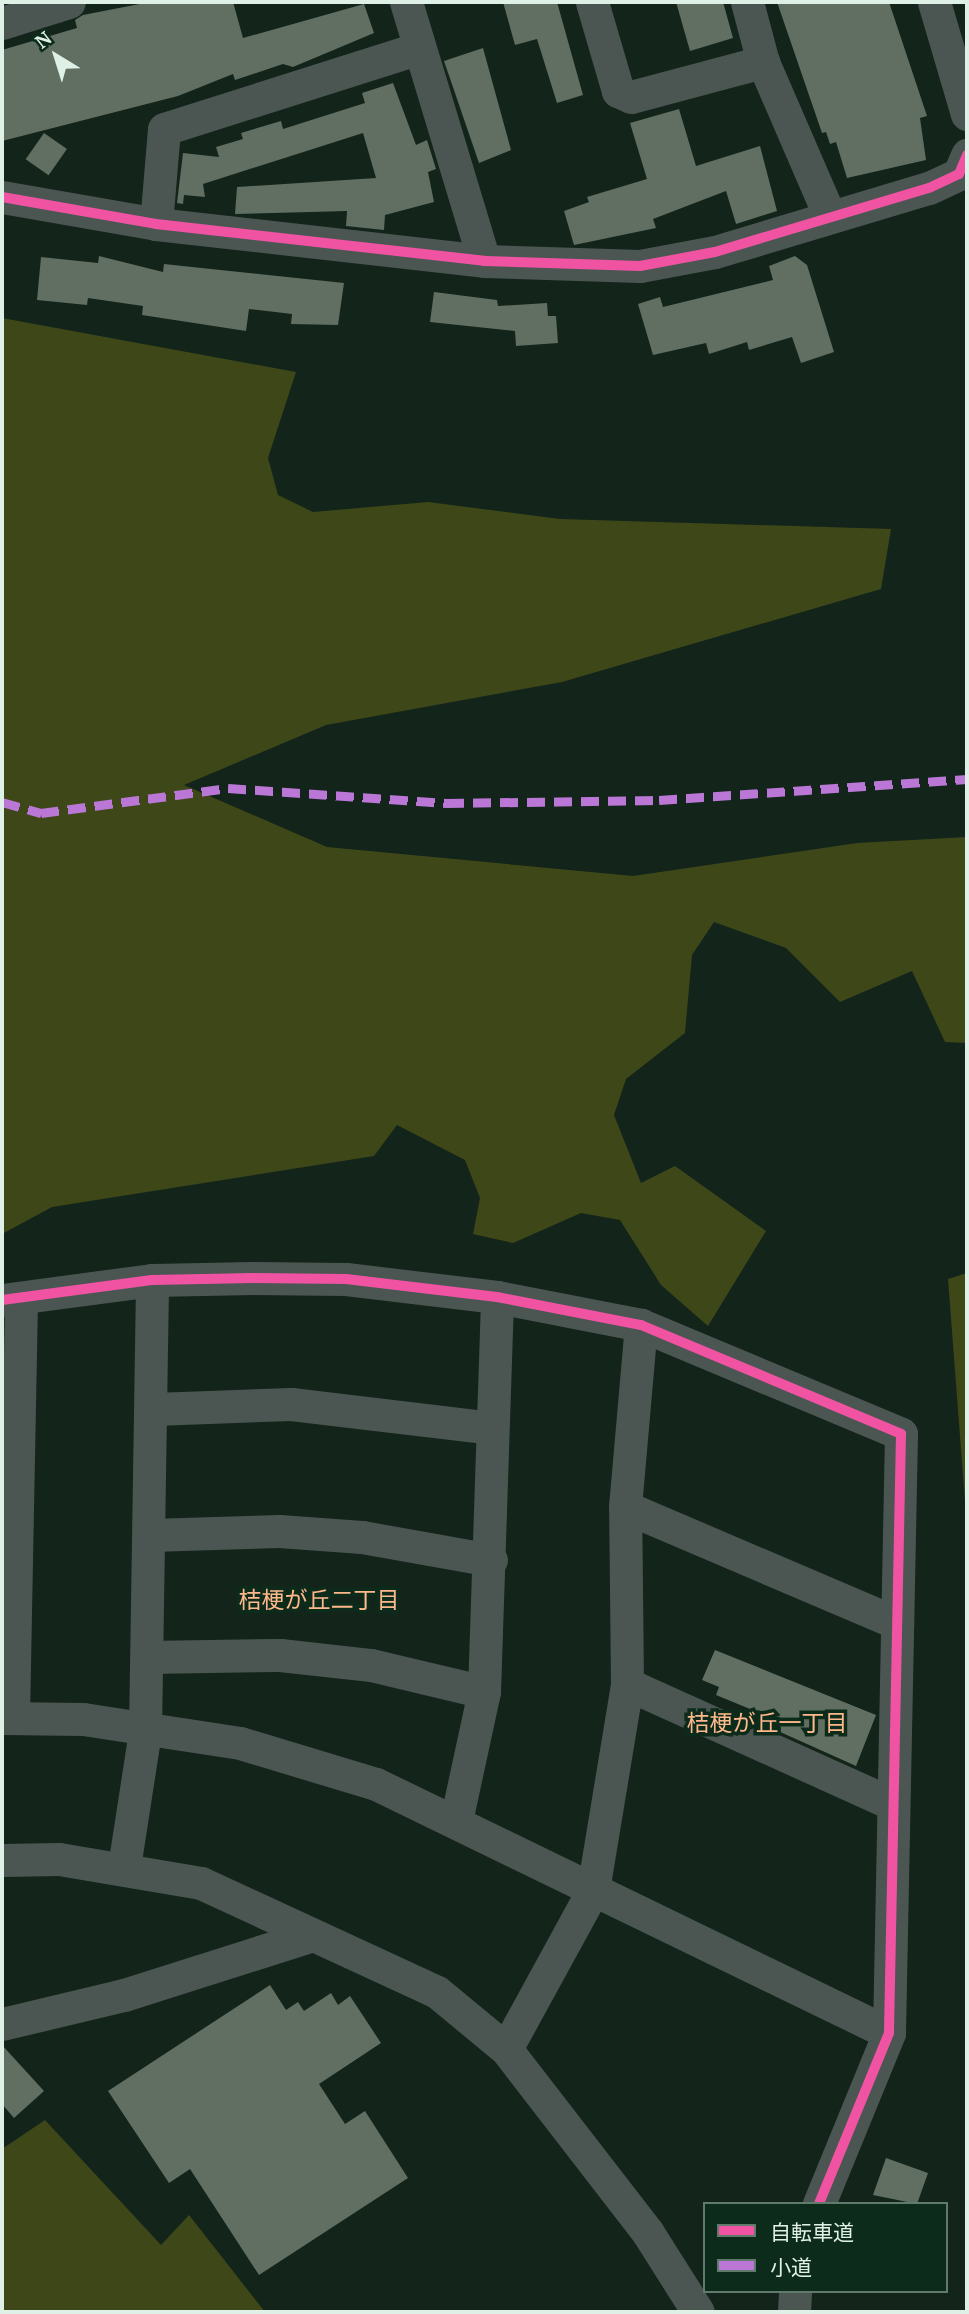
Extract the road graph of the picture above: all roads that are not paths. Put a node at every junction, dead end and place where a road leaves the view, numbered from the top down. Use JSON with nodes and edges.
{"nodes":[{"id":1,"x":69,"y":2,"type":"edge"},
{"id":2,"x":406,"y":2,"type":"edge"},
{"id":3,"x":592,"y":2,"type":"edge"},
{"id":4,"x":747,"y":2,"type":"edge"},
{"id":5,"x":934,"y":2,"type":"edge"},
{"id":6,"x":2,"y":23,"type":"edge"},
{"id":7,"x":419,"y":48,"type":"junction"},
{"id":8,"x":763,"y":62,"type":"junction"},
{"id":9,"x":967,"y":114,"type":"edge"},
{"id":10,"x":967,"y":155,"type":"edge"},
{"id":11,"x":3,"y":199,"type":"edge"},
{"id":12,"x":830,"y":218,"type":"junction"},
{"id":13,"x":156,"y":223,"type":"junction"},
{"id":14,"x":484,"y":261,"type":"junction"},
{"id":15,"x":152,"y":1280,"type":"junction"},
{"id":16,"x":497,"y":1297,"type":"junction"},
{"id":17,"x":11,"y":1299,"type":"edge"},
{"id":18,"x":641,"y":1325,"type":"junction"},
{"id":19,"x":154,"y":1409,"type":"junction"},
{"id":20,"x":492,"y":1428,"type":"junction"},
{"id":21,"x":10,"y":1445,"type":"edge"},
{"id":22,"x":625,"y":1507,"type":"junction"},
{"id":23,"x":150,"y":1535,"type":"junction"},
{"id":24,"x":491,"y":1560,"type":"junction"},
{"id":25,"x":9,"y":1584,"type":"edge"},
{"id":26,"x":897,"y":1623,"type":"junction"},
{"id":27,"x":147,"y":1657,"type":"junction"},
{"id":28,"x":628,"y":1684,"type":"junction"},
{"id":29,"x":484,"y":1692,"type":"junction"},
{"id":30,"x":7,"y":1718,"type":"edge"},
{"id":31,"x":145,"y":1731,"type":"junction"},
{"id":32,"x":893,"y":1804,"type":"junction"},
{"id":33,"x":456,"y":1821,"type":"junction"},
{"id":34,"x":2,"y":1860,"type":"edge"},
{"id":35,"x":124,"y":1867,"type":"junction"},
{"id":36,"x":593,"y":1890,"type":"junction"},
{"id":37,"x":310,"y":1936,"type":"junction"},
{"id":38,"x":2,"y":2024,"type":"edge"},
{"id":39,"x":889,"y":2033,"type":"junction"},
{"id":40,"x":506,"y":2049,"type":"junction"},
{"id":41,"x":820,"y":2202,"type":"edge"},
{"id":42,"x":795,"y":2293,"type":"edge"},
{"id":43,"x":698,"y":2312,"type":"edge"},
{"id":44,"x":794,"y":2312,"type":"edge"}],
"edges":[{"from":1,"to":6,"type":"street"},
{"from":2,"to":7,"type":"street"},
{"from":3,"to":8,"type":"street"},
{"from":4,"to":8,"type":"street"},
{"from":5,"to":9,"type":"street"},
{"from":7,"to":13,"type":"street"},
{"from":7,"to":14,"type":"street"},
{"from":8,"to":12,"type":"street"},
{"from":10,"to":12,"type":"street"},
{"from":11,"to":13,"type":"street"},
{"from":12,"to":14,"type":"street"},
{"from":13,"to":14,"type":"street"},
{"from":15,"to":16,"type":"street"},
{"from":15,"to":17,"type":"street"},
{"from":15,"to":19,"type":"street"},
{"from":16,"to":18,"type":"street"},
{"from":16,"to":20,"type":"street"},
{"from":17,"to":21,"type":"street"},
{"from":18,"to":22,"type":"street"},
{"from":18,"to":26,"type":"street"},
{"from":19,"to":20,"type":"street"},
{"from":19,"to":23,"type":"street"},
{"from":20,"to":24,"type":"street"},
{"from":21,"to":25,"type":"street"},
{"from":22,"to":26,"type":"street"},
{"from":22,"to":28,"type":"street"},
{"from":23,"to":24,"type":"street"},
{"from":23,"to":27,"type":"street"},
{"from":24,"to":29,"type":"street"},
{"from":25,"to":30,"type":"street"},
{"from":26,"to":32,"type":"street"},
{"from":27,"to":29,"type":"street"},
{"from":27,"to":31,"type":"street"},
{"from":28,"to":32,"type":"street"},
{"from":28,"to":36,"type":"street"},
{"from":29,"to":33,"type":"street"},
{"from":30,"to":31,"type":"street"},
{"from":31,"to":33,"type":"street"},
{"from":31,"to":35,"type":"street"},
{"from":32,"to":39,"type":"street"},
{"from":33,"to":36,"type":"street"},
{"from":34,"to":35,"type":"street"},
{"from":35,"to":37,"type":"street"},
{"from":36,"to":39,"type":"street"},
{"from":36,"to":40,"type":"street"},
{"from":37,"to":38,"type":"street"},
{"from":37,"to":40,"type":"street"},
{"from":39,"to":41,"type":"street"},
{"from":40,"to":43,"type":"street"},
{"from":42,"to":44,"type":"street"}]}
